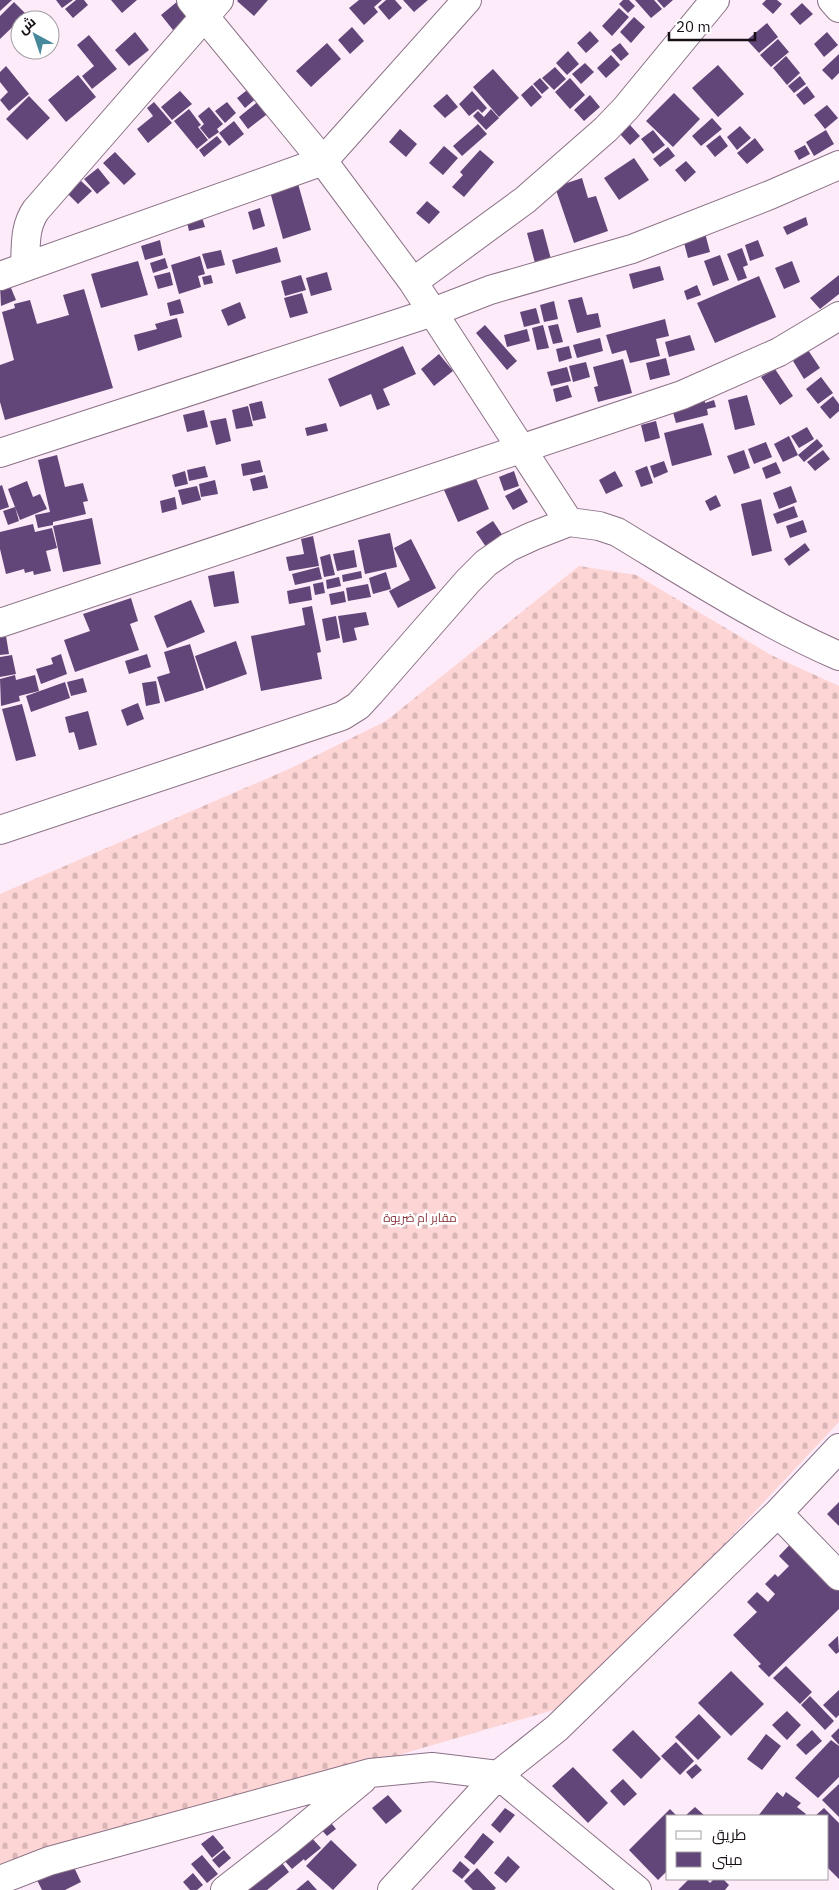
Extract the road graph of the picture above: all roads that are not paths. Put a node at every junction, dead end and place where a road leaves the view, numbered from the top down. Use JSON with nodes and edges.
{"nodes":[{"id":1,"x":467,"y":0,"type":"edge"},
{"id":2,"x":715,"y":0,"type":"edge"},
{"id":3,"x":832,"y":0,"type":"edge"},
{"id":4,"x":205,"y":6,"type":"edge"},
{"id":5,"x":839,"y":8,"type":"edge"},
{"id":6,"x":323,"y":161,"type":"junction"},
{"id":7,"x":839,"y":165,"type":"edge"},
{"id":8,"x":12,"y":271,"type":"edge"},
{"id":9,"x":413,"y":282,"type":"junction"},
{"id":10,"x":433,"y":312,"type":"junction"},
{"id":11,"x":839,"y":316,"type":"edge"},
{"id":12,"x":523,"y":449,"type":"junction"},
{"id":13,"x":0,"y":453,"type":"edge"},
{"id":14,"x":569,"y":522,"type":"junction"},
{"id":15,"x":0,"y":623,"type":"edge"},
{"id":16,"x":839,"y":656,"type":"edge"},
{"id":17,"x":0,"y":830,"type":"edge"},
{"id":18,"x":839,"y":1448,"type":"edge"},
{"id":19,"x":778,"y":1513,"type":"junction"},
{"id":20,"x":839,"y":1576,"type":"edge"},
{"id":21,"x":370,"y":1773,"type":"junction"},
{"id":22,"x":498,"y":1775,"type":"junction"},
{"id":23,"x":0,"y":1880,"type":"edge"},
{"id":24,"x":225,"y":1890,"type":"edge"},
{"id":25,"x":392,"y":1890,"type":"edge"},
{"id":26,"x":637,"y":1890,"type":"edge"}],
"edges":[{"from":1,"to":6,"type":"street"},
{"from":2,"to":9,"type":"street"},
{"from":3,"to":5,"type":"street"},
{"from":4,"to":6,"type":"street"},
{"from":4,"to":8,"type":"street"},
{"from":6,"to":8,"type":"street"},
{"from":6,"to":9,"type":"street"},
{"from":7,"to":10,"type":"street"},
{"from":9,"to":10,"type":"street"},
{"from":10,"to":12,"type":"street"},
{"from":10,"to":13,"type":"street"},
{"from":11,"to":12,"type":"street"},
{"from":12,"to":14,"type":"street"},
{"from":12,"to":15,"type":"street"},
{"from":14,"to":16,"type":"street"},
{"from":14,"to":17,"type":"street"},
{"from":18,"to":19,"type":"street"},
{"from":19,"to":20,"type":"street"},
{"from":19,"to":22,"type":"street"},
{"from":21,"to":22,"type":"street"},
{"from":21,"to":23,"type":"street"},
{"from":21,"to":24,"type":"street"},
{"from":22,"to":25,"type":"street"},
{"from":22,"to":26,"type":"street"}]}
